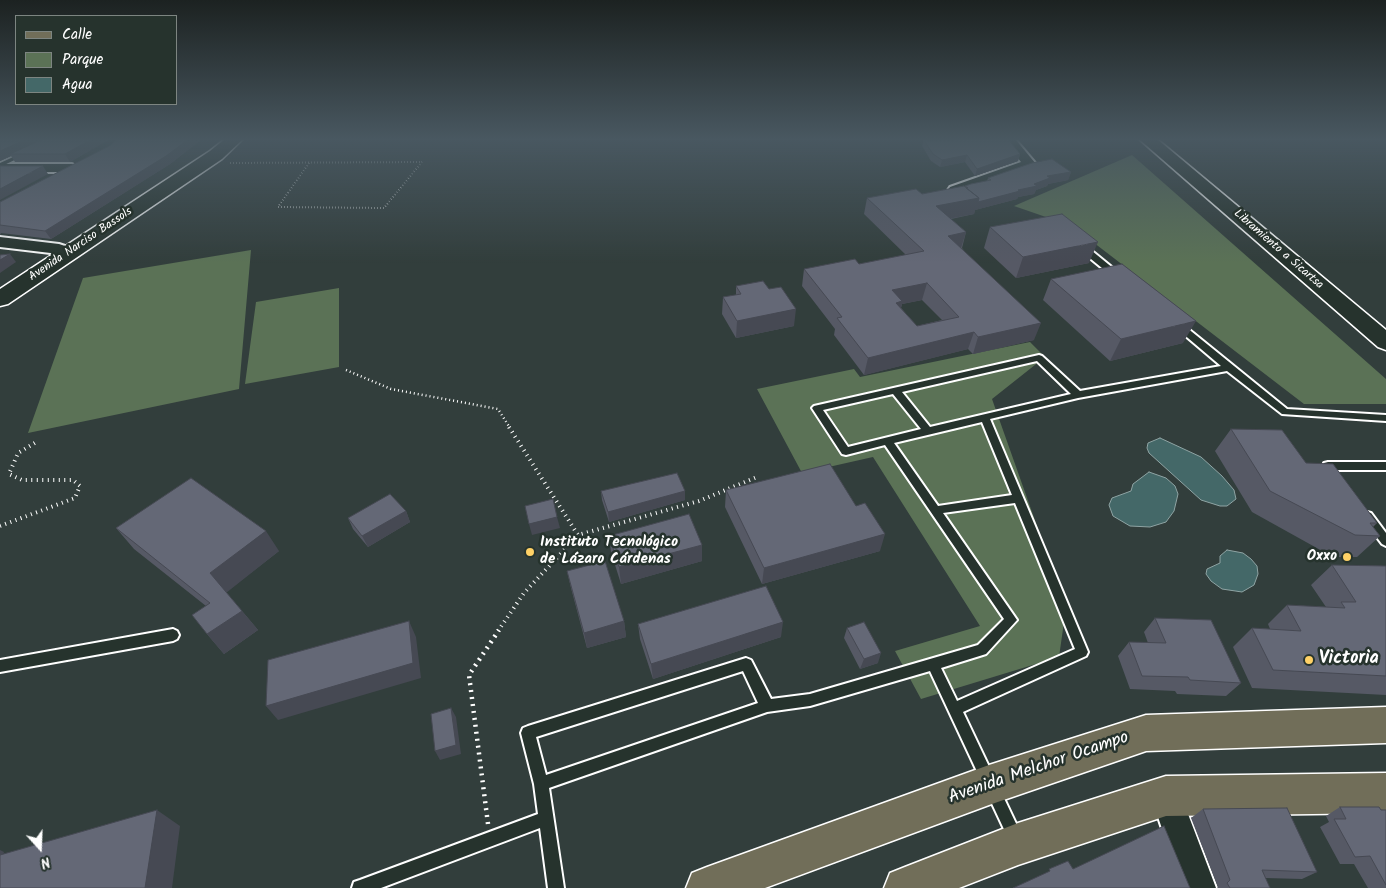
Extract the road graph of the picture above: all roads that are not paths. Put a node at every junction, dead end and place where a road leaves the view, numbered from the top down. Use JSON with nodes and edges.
{"nodes":[{"id":1,"x":51,"y":180,"type":"edge"},
{"id":2,"x":160,"y":180,"type":"edge"},
{"id":3,"x":178,"y":180,"type":"edge"},
{"id":4,"x":969,"y":180,"type":"edge"},
{"id":5,"x":1197,"y":180,"type":"edge"},
{"id":6,"x":48,"y":182,"type":"edge"},
{"id":7,"x":955,"y":183,"type":"dead end"},
{"id":8,"x":0,"y":242,"type":"edge"},
{"id":9,"x":1076,"y":242,"type":"edge"},
{"id":10,"x":59,"y":249,"type":"junction"},
{"id":11,"x":1120,"y":278,"type":"edge"},
{"id":12,"x":0,"y":286,"type":"edge"},
{"id":13,"x":0,"y":300,"type":"edge"},
{"id":14,"x":1172,"y":320,"type":"edge"},
{"id":15,"x":1386,"y":342,"type":"edge"},
{"id":16,"x":1229,"y":368,"type":"junction"},
{"id":17,"x":896,"y":390,"type":"junction"},
{"id":18,"x":1078,"y":395,"type":"junction"},
{"id":19,"x":985,"y":418,"type":"junction"},
{"id":20,"x":1386,"y":418,"type":"edge"},
{"id":21,"x":928,"y":432,"type":"junction"},
{"id":22,"x":888,"y":442,"type":"junction"},
{"id":23,"x":1386,"y":466,"type":"edge"},
{"id":24,"x":1339,"y":481,"type":"edge"},
{"id":25,"x":1018,"y":498,"type":"junction"},
{"id":26,"x":936,"y":510,"type":"junction"},
{"id":27,"x":1363,"y":511,"type":"edge"},
{"id":28,"x":1386,"y":541,"type":"edge"},
{"id":29,"x":173,"y":635,"type":"dead end"},
{"id":30,"x":933,"y":664,"type":"junction"},
{"id":31,"x":0,"y":666,"type":"edge"},
{"id":32,"x":767,"y":706,"type":"junction"},
{"id":33,"x":954,"y":710,"type":"junction"},
{"id":34,"x":1386,"y":725,"type":"edge"},
{"id":35,"x":541,"y":784,"type":"junction"},
{"id":36,"x":989,"y":785,"type":"junction"},
{"id":37,"x":1386,"y":793,"type":"edge"},
{"id":38,"x":1166,"y":796,"type":"junction"},
{"id":39,"x":546,"y":818,"type":"junction"},
{"id":40,"x":1018,"y":844,"type":"junction"},
{"id":41,"x":360,"y":888,"type":"edge"},
{"id":42,"x":556,"y":888,"type":"edge"},
{"id":43,"x":707,"y":888,"type":"edge"},
{"id":44,"x":905,"y":888,"type":"edge"},
{"id":45,"x":1199,"y":888,"type":"edge"}],
"edges":[{"from":1,"to":6,"type":"street"},
{"from":2,"to":10,"type":"street","name":"Avenida Narciso Bassols"},
{"from":3,"to":13,"type":"street","name":"Avenida Narciso Bassols"},
{"from":4,"to":7,"type":"street"},
{"from":5,"to":15,"type":"street","name":"Libramiento a Sicartsa"},
{"from":8,"to":10,"type":"street"},
{"from":9,"to":11,"type":"lane"},
{"from":10,"to":12,"type":"street","name":"Avenida Narciso Bassols"},
{"from":14,"to":16,"type":"lane"},
{"from":16,"to":18,"type":"lane"},
{"from":16,"to":20,"type":"lane"},
{"from":17,"to":18,"type":"lane"},
{"from":17,"to":21,"type":"lane"},
{"from":17,"to":22,"type":"lane"},
{"from":18,"to":19,"type":"lane"},
{"from":19,"to":21,"type":"lane"},
{"from":19,"to":25,"type":"lane"},
{"from":21,"to":22,"type":"lane"},
{"from":22,"to":26,"type":"lane"},
{"from":23,"to":24,"type":"lane"},
{"from":25,"to":26,"type":"lane"},
{"from":25,"to":33,"type":"lane"},
{"from":26,"to":30,"type":"lane"},
{"from":27,"to":28,"type":"lane"},
{"from":29,"to":31,"type":"lane"},
{"from":30,"to":32,"type":"lane"},
{"from":30,"to":33,"type":"lane"},
{"from":32,"to":35,"type":"lane"},
{"from":32,"to":35,"type":"lane"},
{"from":33,"to":36,"type":"lane"},
{"from":34,"to":36,"type":"main road","name":"Avenida Melchor Ocampo"},
{"from":35,"to":39,"type":"lane"},
{"from":36,"to":40,"type":"lane"},
{"from":36,"to":43,"type":"main road","name":"Avenida Melchor Ocampo"},
{"from":37,"to":38,"type":"main road"},
{"from":38,"to":40,"type":"main road"},
{"from":38,"to":45,"type":"street"},
{"from":39,"to":41,"type":"lane"},
{"from":39,"to":42,"type":"lane"},
{"from":40,"to":44,"type":"main road"}]}
